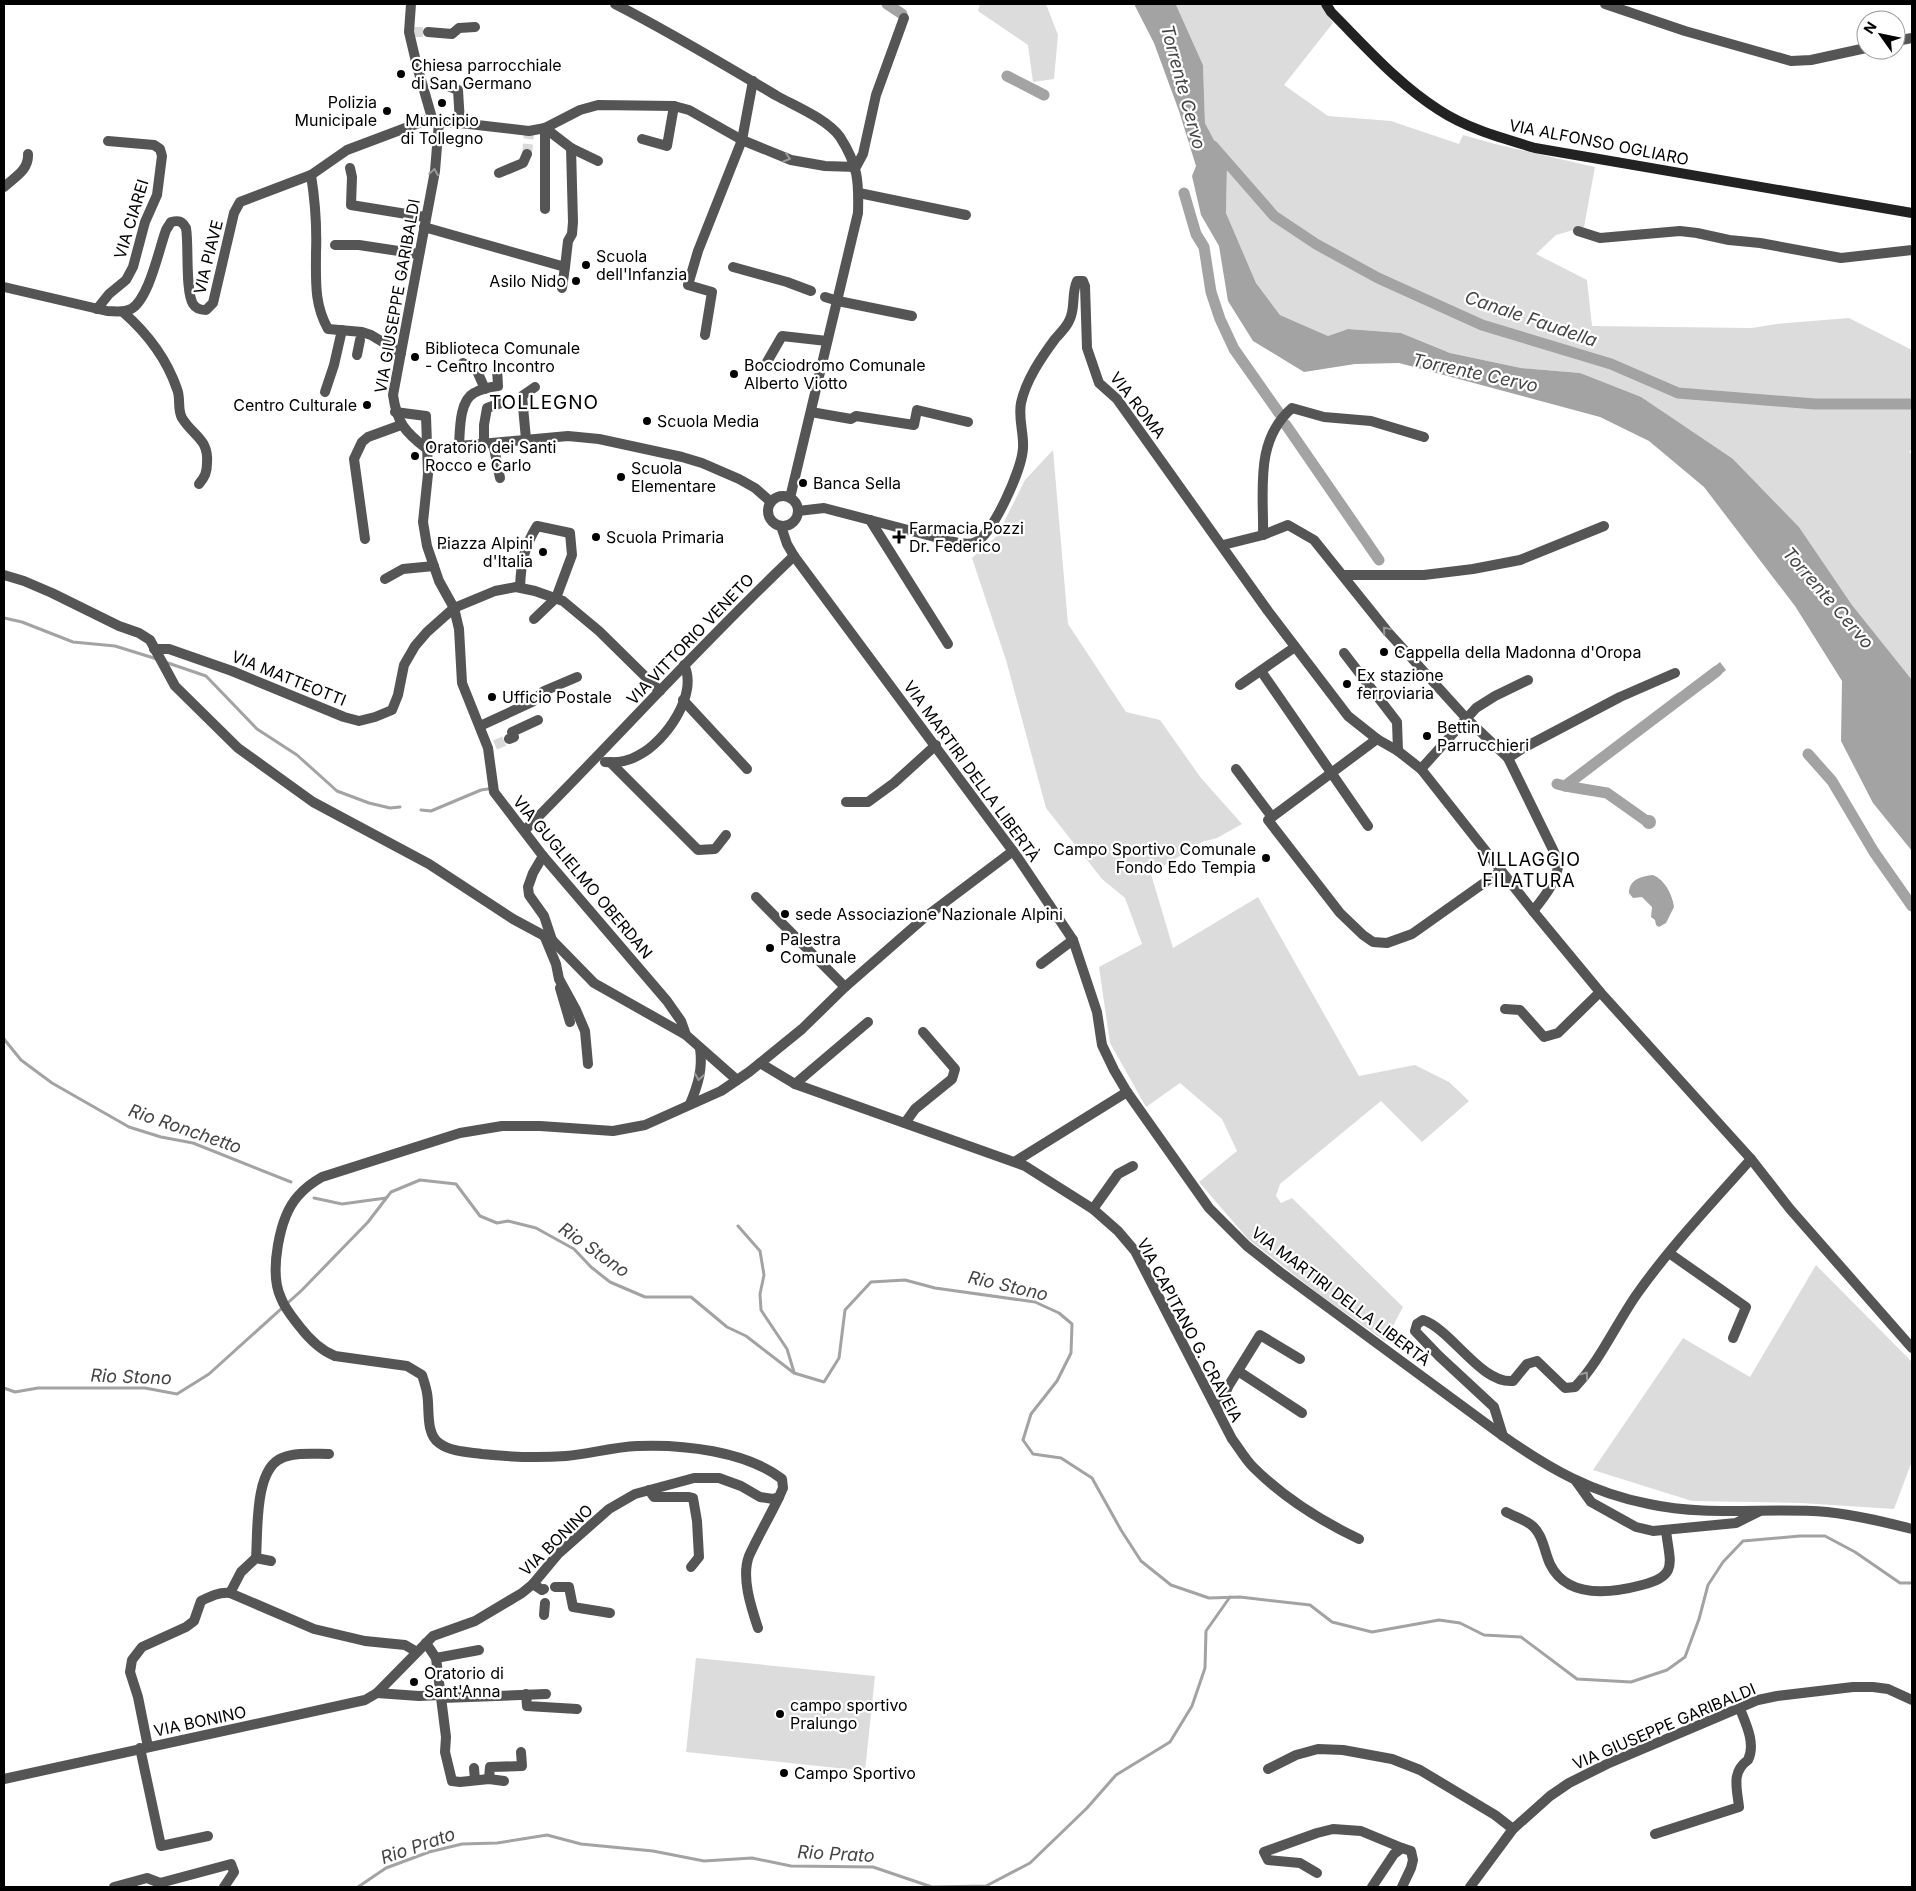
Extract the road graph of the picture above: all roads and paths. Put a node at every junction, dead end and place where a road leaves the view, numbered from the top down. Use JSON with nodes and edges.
{"nodes":[{"id":1,"x":410,"y":4,"type":"edge"},
{"id":2,"x":615,"y":4,"type":"edge"},
{"id":3,"x":1605,"y":4,"type":"edge"},
{"id":4,"x":1328,"y":8,"type":"edge"},
{"id":5,"x":904,"y":18,"type":"dead end"},
{"id":6,"x":475,"y":27,"type":"dead end"},
{"id":7,"x":428,"y":32,"type":"tunnel mouth"},
{"id":8,"x":1856,"y":50,"type":"edge"},
{"id":9,"x":753,"y":81,"type":"junction"},
{"id":10,"x":448,"y":86,"type":"dead end"},
{"id":11,"x":674,"y":106,"type":"junction"},
{"id":12,"x":436,"y":120,"type":"junction"},
{"id":13,"x":460,"y":123,"type":"junction"},
{"id":14,"x":545,"y":128,"type":"junction"},
{"id":15,"x":642,"y":139,"type":"dead end"},
{"id":16,"x":742,"y":140,"type":"junction"},
{"id":17,"x":108,"y":141,"type":"dead end"},
{"id":18,"x":571,"y":148,"type":"junction"},
{"id":19,"x":28,"y":154,"type":"dead end"},
{"id":20,"x":527,"y":154,"type":"tunnel mouth"},
{"id":21,"x":598,"y":161,"type":"dead end"},
{"id":22,"x":856,"y":167,"type":"junction"},
{"id":23,"x":350,"y":168,"type":"dead end"},
{"id":24,"x":499,"y":173,"type":"dead end"},
{"id":25,"x":311,"y":174,"type":"junction"},
{"id":26,"x":4,"y":187,"type":"edge"},
{"id":27,"x":859,"y":193,"type":"junction"},
{"id":28,"x":545,"y":209,"type":"dead end"},
{"id":29,"x":1912,"y":213,"type":"edge"},
{"id":30,"x":966,"y":215,"type":"dead end"},
{"id":31,"x":424,"y":222,"type":"junction"},
{"id":32,"x":1578,"y":231,"type":"dead end"},
{"id":33,"x":335,"y":246,"type":"dead end"},
{"id":34,"x":1912,"y":250,"type":"edge"},
{"id":35,"x":418,"y":254,"type":"junction"},
{"id":36,"x":565,"y":267,"type":"junction"},
{"id":37,"x":733,"y":267,"type":"dead end"},
{"id":38,"x":4,"y":287,"type":"edge"},
{"id":39,"x":562,"y":288,"type":"dead end"},
{"id":40,"x":811,"y":291,"type":"dead end"},
{"id":41,"x":825,"y":296,"type":"dead end"},
{"id":42,"x":838,"y":301,"type":"junction"},
{"id":43,"x":97,"y":309,"type":"junction"},
{"id":44,"x":123,"y":312,"type":"junction"},
{"id":45,"x":912,"y":316,"type":"dead end"},
{"id":46,"x":342,"y":330,"type":"junction"},
{"id":47,"x":705,"y":335,"type":"dead end"},
{"id":48,"x":361,"y":336,"type":"junction"},
{"id":49,"x":827,"y":341,"type":"junction"},
{"id":50,"x":401,"y":353,"type":"junction"},
{"id":51,"x":357,"y":356,"type":"dead end"},
{"id":52,"x":767,"y":362,"type":"dead end"},
{"id":53,"x":463,"y":363,"type":"dead end"},
{"id":54,"x":497,"y":368,"type":"dead end"},
{"id":55,"x":535,"y":387,"type":"dead end"},
{"id":56,"x":485,"y":389,"type":"junction"},
{"id":57,"x":325,"y":392,"type":"dead end"},
{"id":58,"x":501,"y":404,"type":"dead end"},
{"id":59,"x":396,"y":412,"type":"junction"},
{"id":60,"x":811,"y":412,"type":"junction"},
{"id":61,"x":968,"y":422,"type":"dead end"},
{"id":62,"x":401,"y":425,"type":"junction"},
{"id":63,"x":1424,"y":437,"type":"dead end"},
{"id":64,"x":526,"y":439,"type":"junction"},
{"id":65,"x":488,"y":443,"type":"junction"},
{"id":66,"x":458,"y":446,"type":"junction"},
{"id":67,"x":427,"y":449,"type":"junction"},
{"id":68,"x":500,"y":478,"type":"dead end"},
{"id":69,"x":199,"y":484,"type":"dead end"},
{"id":70,"x":790,"y":498,"type":"junction"},
{"id":71,"x":771,"y":502,"type":"junction"},
{"id":72,"x":798,"y":511,"type":"junction"},
{"id":73,"x":870,"y":520,"type":"junction"},
{"id":74,"x":781,"y":526,"type":"junction"},
{"id":75,"x":1604,"y":526,"type":"dead end"},
{"id":76,"x":1263,"y":535,"type":"junction"},
{"id":77,"x":365,"y":539,"type":"dead end"},
{"id":78,"x":1223,"y":545,"type":"junction"},
{"id":79,"x":794,"y":556,"type":"junction"},
{"id":80,"x":434,"y":566,"type":"junction"},
{"id":81,"x":4,"y":575,"type":"edge"},
{"id":82,"x":1343,"y":575,"type":"junction"},
{"id":83,"x":385,"y":579,"type":"dead end"},
{"id":84,"x":520,"y":587,"type":"junction"},
{"id":85,"x":556,"y":598,"type":"junction"},
{"id":86,"x":454,"y":608,"type":"junction"},
{"id":87,"x":534,"y":619,"type":"dead end"},
{"id":88,"x":948,"y":644,"type":"dead end"},
{"id":89,"x":1295,"y":647,"type":"junction"},
{"id":90,"x":154,"y":649,"type":"junction"},
{"id":91,"x":1344,"y":653,"type":"dead end"},
{"id":92,"x":684,"y":665,"type":"junction"},
{"id":93,"x":1260,"y":671,"type":"junction"},
{"id":94,"x":1675,"y":673,"type":"dead end"},
{"id":95,"x":577,"y":677,"type":"dead end"},
{"id":96,"x":1528,"y":680,"type":"dead end"},
{"id":97,"x":1240,"y":685,"type":"dead end"},
{"id":98,"x":660,"y":691,"type":"junction"},
{"id":99,"x":683,"y":700,"type":"junction"},
{"id":100,"x":1466,"y":718,"type":"junction"},
{"id":101,"x":538,"y":720,"type":"dead end"},
{"id":102,"x":480,"y":726,"type":"junction"},
{"id":103,"x":509,"y":739,"type":"tunnel mouth"},
{"id":104,"x":1377,"y":739,"type":"junction"},
{"id":105,"x":936,"y":745,"type":"junction"},
{"id":106,"x":1398,"y":751,"type":"junction"},
{"id":107,"x":1508,"y":758,"type":"junction"},
{"id":108,"x":593,"y":761,"type":"junction"},
{"id":109,"x":610,"y":762,"type":"junction"},
{"id":110,"x":747,"y":769,"type":"dead end"},
{"id":111,"x":1236,"y":769,"type":"dead end"},
{"id":112,"x":1421,"y":769,"type":"junction"},
{"id":113,"x":1330,"y":774,"type":"junction"},
{"id":114,"x":846,"y":802,"type":"dead end"},
{"id":115,"x":1272,"y":817,"type":"junction"},
{"id":116,"x":1368,"y":826,"type":"dead end"},
{"id":117,"x":524,"y":830,"type":"junction"},
{"id":118,"x":726,"y":835,"type":"dead end"},
{"id":119,"x":1013,"y":851,"type":"junction"},
{"id":120,"x":543,"y":856,"type":"junction"},
{"id":121,"x":1501,"y":870,"type":"junction"},
{"id":122,"x":756,"y":897,"type":"dead end"},
{"id":123,"x":1533,"y":911,"type":"junction"},
{"id":124,"x":548,"y":938,"type":"junction"},
{"id":125,"x":1073,"y":940,"type":"junction"},
{"id":126,"x":1041,"y":964,"type":"dead end"},
{"id":127,"x":559,"y":979,"type":"junction"},
{"id":128,"x":845,"y":987,"type":"junction"},
{"id":129,"x":1600,"y":992,"type":"junction"},
{"id":130,"x":1505,"y":1009,"type":"dead end"},
{"id":131,"x":570,"y":1022,"type":"dead end"},
{"id":132,"x":868,"y":1022,"type":"dead end"},
{"id":133,"x":923,"y":1032,"type":"dead end"},
{"id":134,"x":686,"y":1035,"type":"junction"},
{"id":135,"x":700,"y":1048,"type":"junction"},
{"id":136,"x":760,"y":1063,"type":"junction"},
{"id":137,"x":588,"y":1064,"type":"dead end"},
{"id":138,"x":737,"y":1080,"type":"junction"},
{"id":139,"x":795,"y":1084,"type":"junction"},
{"id":140,"x":1127,"y":1092,"type":"junction"},
{"id":141,"x":690,"y":1104,"type":"junction"},
{"id":142,"x":905,"y":1123,"type":"junction"},
{"id":143,"x":1751,"y":1159,"type":"junction"},
{"id":144,"x":1016,"y":1162,"type":"junction"},
{"id":145,"x":1133,"y":1166,"type":"dead end"},
{"id":146,"x":1093,"y":1209,"type":"junction"},
{"id":147,"x":1669,"y":1253,"type":"junction"},
{"id":148,"x":1733,"y":1338,"type":"dead end"},
{"id":149,"x":1912,"y":1348,"type":"edge"},
{"id":150,"x":1300,"y":1359,"type":"dead end"},
{"id":151,"x":1238,"y":1371,"type":"junction"},
{"id":152,"x":1218,"y":1409,"type":"junction"},
{"id":153,"x":1302,"y":1413,"type":"dead end"},
{"id":154,"x":1503,"y":1436,"type":"junction"},
{"id":155,"x":329,"y":1454,"type":"dead end"},
{"id":156,"x":1576,"y":1481,"type":"junction"},
{"id":157,"x":648,"y":1490,"type":"junction"},
{"id":158,"x":779,"y":1498,"type":"junction"},
{"id":159,"x":1760,"y":1511,"type":"junction"},
{"id":160,"x":1506,"y":1512,"type":"dead end"},
{"id":161,"x":1912,"y":1529,"type":"edge"},
{"id":162,"x":1666,"y":1530,"type":"junction"},
{"id":163,"x":1359,"y":1539,"type":"dead end"},
{"id":164,"x":256,"y":1558,"type":"junction"},
{"id":165,"x":271,"y":1561,"type":"dead end"},
{"id":166,"x":691,"y":1567,"type":"dead end"},
{"id":167,"x":555,"y":1586,"type":"dead end"},
{"id":168,"x":541,"y":1592,"type":"junction"},
{"id":169,"x":230,"y":1593,"type":"junction"},
{"id":170,"x":610,"y":1613,"type":"dead end"},
{"id":171,"x":544,"y":1615,"type":"dead end"},
{"id":172,"x":758,"y":1628,"type":"dead end"},
{"id":173,"x":426,"y":1643,"type":"junction"},
{"id":174,"x":479,"y":1650,"type":"dead end"},
{"id":175,"x":417,"y":1652,"type":"junction"},
{"id":176,"x":436,"y":1658,"type":"junction"},
{"id":177,"x":377,"y":1693,"type":"junction"},
{"id":178,"x":526,"y":1694,"type":"junction"},
{"id":179,"x":546,"y":1694,"type":"dead end"},
{"id":180,"x":442,"y":1697,"type":"junction"},
{"id":181,"x":1912,"y":1700,"type":"edge"},
{"id":182,"x":577,"y":1709,"type":"dead end"},
{"id":183,"x":1740,"y":1709,"type":"junction"},
{"id":184,"x":144,"y":1748,"type":"junction"},
{"id":185,"x":521,"y":1752,"type":"dead end"},
{"id":186,"x":474,"y":1768,"type":"dead end"},
{"id":187,"x":1268,"y":1769,"type":"dead end"},
{"id":188,"x":4,"y":1779,"type":"edge"},
{"id":189,"x":489,"y":1779,"type":"junction"},
{"id":190,"x":475,"y":1780,"type":"junction"},
{"id":191,"x":504,"y":1782,"type":"dead end"},
{"id":192,"x":1513,"y":1829,"type":"junction"},
{"id":193,"x":1655,"y":1834,"type":"dead end"},
{"id":194,"x":208,"y":1836,"type":"dead end"},
{"id":195,"x":1402,"y":1848,"type":"junction"},
{"id":196,"x":1317,"y":1873,"type":"dead end"},
{"id":197,"x":114,"y":1887,"type":"edge"},
{"id":198,"x":224,"y":1887,"type":"edge"},
{"id":199,"x":1372,"y":1887,"type":"edge"},
{"id":200,"x":1402,"y":1887,"type":"edge"},
{"id":201,"x":1470,"y":1887,"type":"edge"}],
"edges":[{"from":1,"to":12,"type":"street","name":"VIA GIUSEPPE GARIBALDI"},
{"from":2,"to":9,"type":"street"},
{"from":3,"to":8,"type":"street"},
{"from":4,"to":29,"type":"main road","name":"VIA ALFONSO OGLIARO"},
{"from":5,"to":22,"type":"street"},
{"from":6,"to":7,"type":"street"},
{"from":9,"to":16,"type":"street"},
{"from":9,"to":22,"type":"street"},
{"from":10,"to":13,"type":"street"},
{"from":11,"to":14,"type":"street"},
{"from":11,"to":15,"type":"street"},
{"from":11,"to":16,"type":"street"},
{"from":12,"to":13,"type":"street"},
{"from":12,"to":25,"type":"street","name":"VIA PIAVE"},
{"from":31,"to":12,"type":"street","name":"VIA GIUSEPPE GARIBALDI","one_way":true},
{"from":13,"to":14,"type":"street"},
{"from":14,"to":18,"type":"street"},
{"from":14,"to":28,"type":"street"},
{"from":16,"to":22,"type":"street","one_way":true},
{"from":16,"to":47,"type":"street"},
{"from":17,"to":43,"type":"street","name":"VIA CIAREI"},
{"from":18,"to":21,"type":"street"},
{"from":18,"to":36,"type":"street"},
{"from":19,"to":26,"type":"street"},
{"from":20,"to":24,"type":"street"},
{"from":22,"to":27,"type":"street"},
{"from":23,"to":31,"type":"street"},
{"from":25,"to":44,"type":"street","name":"VIA PIAVE"},
{"from":25,"to":46,"type":"street"},
{"from":27,"to":30,"type":"street"},
{"from":27,"to":42,"type":"street"},
{"from":31,"to":35,"type":"street","name":"VIA GIUSEPPE GARIBALDI"},
{"from":31,"to":36,"type":"street"},
{"from":32,"to":34,"type":"street"},
{"from":33,"to":35,"type":"street"},
{"from":35,"to":50,"type":"street","name":"VIA GIUSEPPE GARIBALDI"},
{"from":36,"to":39,"type":"street"},
{"from":37,"to":40,"type":"street"},
{"from":38,"to":43,"type":"street"},
{"from":41,"to":42,"type":"street"},
{"from":42,"to":45,"type":"street"},
{"from":42,"to":49,"type":"street"},
{"from":43,"to":44,"type":"street"},
{"from":44,"to":69,"type":"street"},
{"from":46,"to":48,"type":"street"},
{"from":46,"to":57,"type":"street"},
{"from":48,"to":50,"type":"street"},
{"from":48,"to":51,"type":"street"},
{"from":49,"to":52,"type":"street"},
{"from":49,"to":60,"type":"street"},
{"from":50,"to":59,"type":"street","name":"VIA GIUSEPPE GARIBALDI"},
{"from":53,"to":56,"type":"street"},
{"from":54,"to":56,"type":"street"},
{"from":55,"to":64,"type":"street"},
{"from":56,"to":66,"type":"street"},
{"from":58,"to":65,"type":"street"},
{"from":59,"to":62,"type":"street","name":"VIA GIUSEPPE GARIBALDI"},
{"from":59,"to":67,"type":"street","name":"VIA GUGLIELMO OBERDAN"},
{"from":60,"to":61,"type":"street"},
{"from":60,"to":70,"type":"street"},
{"from":62,"to":67,"type":"street","name":"VIA GIUSEPPE GARIBALDI"},
{"from":62,"to":77,"type":"street"},
{"from":63,"to":76,"type":"street"},
{"from":64,"to":65,"type":"street"},
{"from":64,"to":71,"type":"street"},
{"from":65,"to":66,"type":"street"},
{"from":65,"to":68,"type":"street"},
{"from":66,"to":67,"type":"street"},
{"from":67,"to":80,"type":"street","name":"VIA GUGLIELMO OBERDAN"},
{"from":70,"to":71,"type":"street"},
{"from":70,"to":72,"type":"street"},
{"from":71,"to":74,"type":"street"},
{"from":72,"to":73,"type":"street","name":"VIA ROMA"},
{"from":72,"to":74,"type":"street"},
{"from":73,"to":78,"type":"street","name":"VIA ROMA"},
{"from":73,"to":88,"type":"street"},
{"from":74,"to":79,"type":"street","name":"VIA MARTIRI DELLA LIBERTÀ"},
{"from":75,"to":82,"type":"street"},
{"from":76,"to":78,"type":"street"},
{"from":76,"to":82,"type":"street"},
{"from":78,"to":89,"type":"street","name":"VIA ROMA"},
{"from":79,"to":92,"type":"street","name":"VIA VITTORIO VENETO"},
{"from":79,"to":105,"type":"street","name":"VIA MARTIRI DELLA LIBERTÀ"},
{"from":80,"to":83,"type":"street"},
{"from":80,"to":86,"type":"street","name":"VIA GUGLIELMO OBERDAN"},
{"from":81,"to":90,"type":"street"},
{"from":100,"to":82,"type":"street","one_way":true},
{"from":84,"to":85,"type":"street","name":"VIA MATTEOTTI"},
{"from":84,"to":85,"type":"street"},
{"from":84,"to":86,"type":"street","name":"VIA MATTEOTTI"},
{"from":85,"to":87,"type":"street"},
{"from":85,"to":98,"type":"street","name":"VIA MATTEOTTI"},
{"from":86,"to":90,"type":"street","name":"VIA MATTEOTTI"},
{"from":86,"to":102,"type":"street","name":"VIA GUGLIELMO OBERDAN"},
{"from":89,"to":93,"type":"street"},
{"from":89,"to":104,"type":"street","name":"VIA ROMA"},
{"from":90,"to":124,"type":"street"},
{"from":91,"to":106,"type":"street"},
{"from":92,"to":98,"type":"street","name":"VIA VITTORIO VENETO"},
{"from":92,"to":99,"type":"street"},
{"from":93,"to":97,"type":"street"},
{"from":93,"to":113,"type":"street"},
{"from":94,"to":107,"type":"street"},
{"from":95,"to":102,"type":"street"},
{"from":96,"to":100,"type":"street"},
{"from":98,"to":108,"type":"street","name":"VIA VITTORIO VENETO"},
{"from":99,"to":109,"type":"street"},
{"from":99,"to":110,"type":"street"},
{"from":100,"to":107,"type":"street"},
{"from":100,"to":112,"type":"street"},
{"from":101,"to":103,"type":"street"},
{"from":102,"to":117,"type":"street","name":"VIA GUGLIELMO OBERDAN"},
{"from":104,"to":106,"type":"street","name":"VIA ROMA"},
{"from":104,"to":113,"type":"street"},
{"from":105,"to":114,"type":"street"},
{"from":105,"to":119,"type":"street","name":"VIA MARTIRI DELLA LIBERTÀ"},
{"from":106,"to":112,"type":"street","name":"VIA ROMA"},
{"from":107,"to":123,"type":"street"},
{"from":108,"to":109,"type":"street"},
{"from":108,"to":117,"type":"street","name":"VIA VITTORIO VENETO"},
{"from":109,"to":118,"type":"street"},
{"from":111,"to":115,"type":"street"},
{"from":112,"to":121,"type":"street","name":"VIA ROMA"},
{"from":113,"to":115,"type":"street"},
{"from":113,"to":116,"type":"street"},
{"from":115,"to":121,"type":"street"},
{"from":117,"to":120,"type":"street","name":"VIA GUGLIELMO OBERDAN"},
{"from":119,"to":125,"type":"street","name":"VIA MARTIRI DELLA LIBERTÀ"},
{"from":119,"to":128,"type":"street"},
{"from":120,"to":124,"type":"street"},
{"from":120,"to":134,"type":"street","name":"VIA GUGLIELMO OBERDAN"},
{"from":121,"to":123,"type":"street","name":"VIA ROMA"},
{"from":122,"to":128,"type":"street"},
{"from":123,"to":129,"type":"street","name":"VIA ROMA"},
{"from":124,"to":127,"type":"street"},
{"from":124,"to":134,"type":"street"},
{"from":125,"to":126,"type":"street"},
{"from":125,"to":140,"type":"street","name":"VIA MARTIRI DELLA LIBERTÀ"},
{"from":127,"to":131,"type":"street"},
{"from":127,"to":137,"type":"street"},
{"from":128,"to":136,"type":"street"},
{"from":129,"to":130,"type":"street"},
{"from":129,"to":143,"type":"street","name":"VIA ROMA"},
{"from":132,"to":139,"type":"street"},
{"from":133,"to":142,"type":"street"},
{"from":134,"to":135,"type":"street","name":"VIA GUGLIELMO OBERDAN"},
{"from":135,"to":138,"type":"street","name":"VIA GUGLIELMO OBERDAN"},
{"from":135,"to":141,"type":"street","one_way":true},
{"from":136,"to":138,"type":"street"},
{"from":136,"to":139,"type":"street","name":"VIA CAPITANO G. CRAVEIA"},
{"from":138,"to":141,"type":"street"},
{"from":139,"to":142,"type":"street","name":"VIA CAPITANO G. CRAVEIA"},
{"from":140,"to":144,"type":"street"},
{"from":140,"to":154,"type":"street","name":"VIA MARTIRI DELLA LIBERTÀ"},
{"from":141,"to":158,"type":"street"},
{"from":142,"to":144,"type":"street","name":"VIA CAPITANO G. CRAVEIA"},
{"from":143,"to":147,"type":"street"},
{"from":143,"to":149,"type":"street","name":"VIA ROMA"},
{"from":144,"to":146,"type":"street","name":"VIA CAPITANO G. CRAVEIA"},
{"from":145,"to":146,"type":"street"},
{"from":146,"to":152,"type":"street","name":"VIA CAPITANO G. CRAVEIA"},
{"from":147,"to":148,"type":"street"},
{"from":154,"to":147,"type":"street","one_way":true},
{"from":150,"to":151,"type":"street"},
{"from":151,"to":152,"type":"street"},
{"from":151,"to":153,"type":"street"},
{"from":152,"to":163,"type":"street","name":"VIA CAPITANO G. CRAVEIA"},
{"from":154,"to":156,"type":"street","name":"VIA MARTIRI DELLA LIBERTÀ"},
{"from":155,"to":164,"type":"street"},
{"from":156,"to":159,"type":"street","name":"VIA MARTIRI DELLA LIBERTÀ"},
{"from":156,"to":162,"type":"street"},
{"from":157,"to":158,"type":"street","name":"VIA BONINO"},
{"from":157,"to":166,"type":"street"},
{"from":157,"to":168,"type":"street","name":"VIA BONINO"},
{"from":158,"to":172,"type":"street"},
{"from":159,"to":161,"type":"street","name":"VIA MARTIRI DELLA LIBERTÀ"},
{"from":159,"to":162,"type":"street"},
{"from":160,"to":162,"type":"street"},
{"from":164,"to":165,"type":"street"},
{"from":164,"to":169,"type":"street"},
{"from":167,"to":170,"type":"street"},
{"from":168,"to":171,"type":"street"},
{"from":168,"to":173,"type":"street","name":"VIA BONINO"},
{"from":169,"to":175,"type":"street"},
{"from":169,"to":184,"type":"street"},
{"from":173,"to":175,"type":"street","name":"VIA BONINO"},
{"from":173,"to":176,"type":"street"},
{"from":174,"to":176,"type":"street"},
{"from":175,"to":177,"type":"street","name":"VIA BONINO"},
{"from":176,"to":180,"type":"street"},
{"from":177,"to":180,"type":"street"},
{"from":177,"to":184,"type":"street","name":"VIA BONINO"},
{"from":178,"to":179,"type":"street"},
{"from":178,"to":180,"type":"street"},
{"from":178,"to":182,"type":"street"},
{"from":180,"to":190,"type":"street"},
{"from":181,"to":183,"type":"street","name":"VIA GIUSEPPE GARIBALDI"},
{"from":183,"to":192,"type":"street","name":"VIA GIUSEPPE GARIBALDI"},
{"from":183,"to":193,"type":"street"},
{"from":184,"to":188,"type":"street","name":"VIA BONINO"},
{"from":184,"to":194,"type":"street"},
{"from":185,"to":189,"type":"street"},
{"from":186,"to":190,"type":"street"},
{"from":187,"to":192,"type":"street"},
{"from":189,"to":190,"type":"street"},
{"from":189,"to":191,"type":"street"},
{"from":192,"to":201,"type":"street","name":"VIA GIUSEPPE GARIBALDI"},
{"from":195,"to":196,"type":"street"},
{"from":195,"to":199,"type":"street"},
{"from":195,"to":200,"type":"street"},
{"from":197,"to":198,"type":"street"}]}
